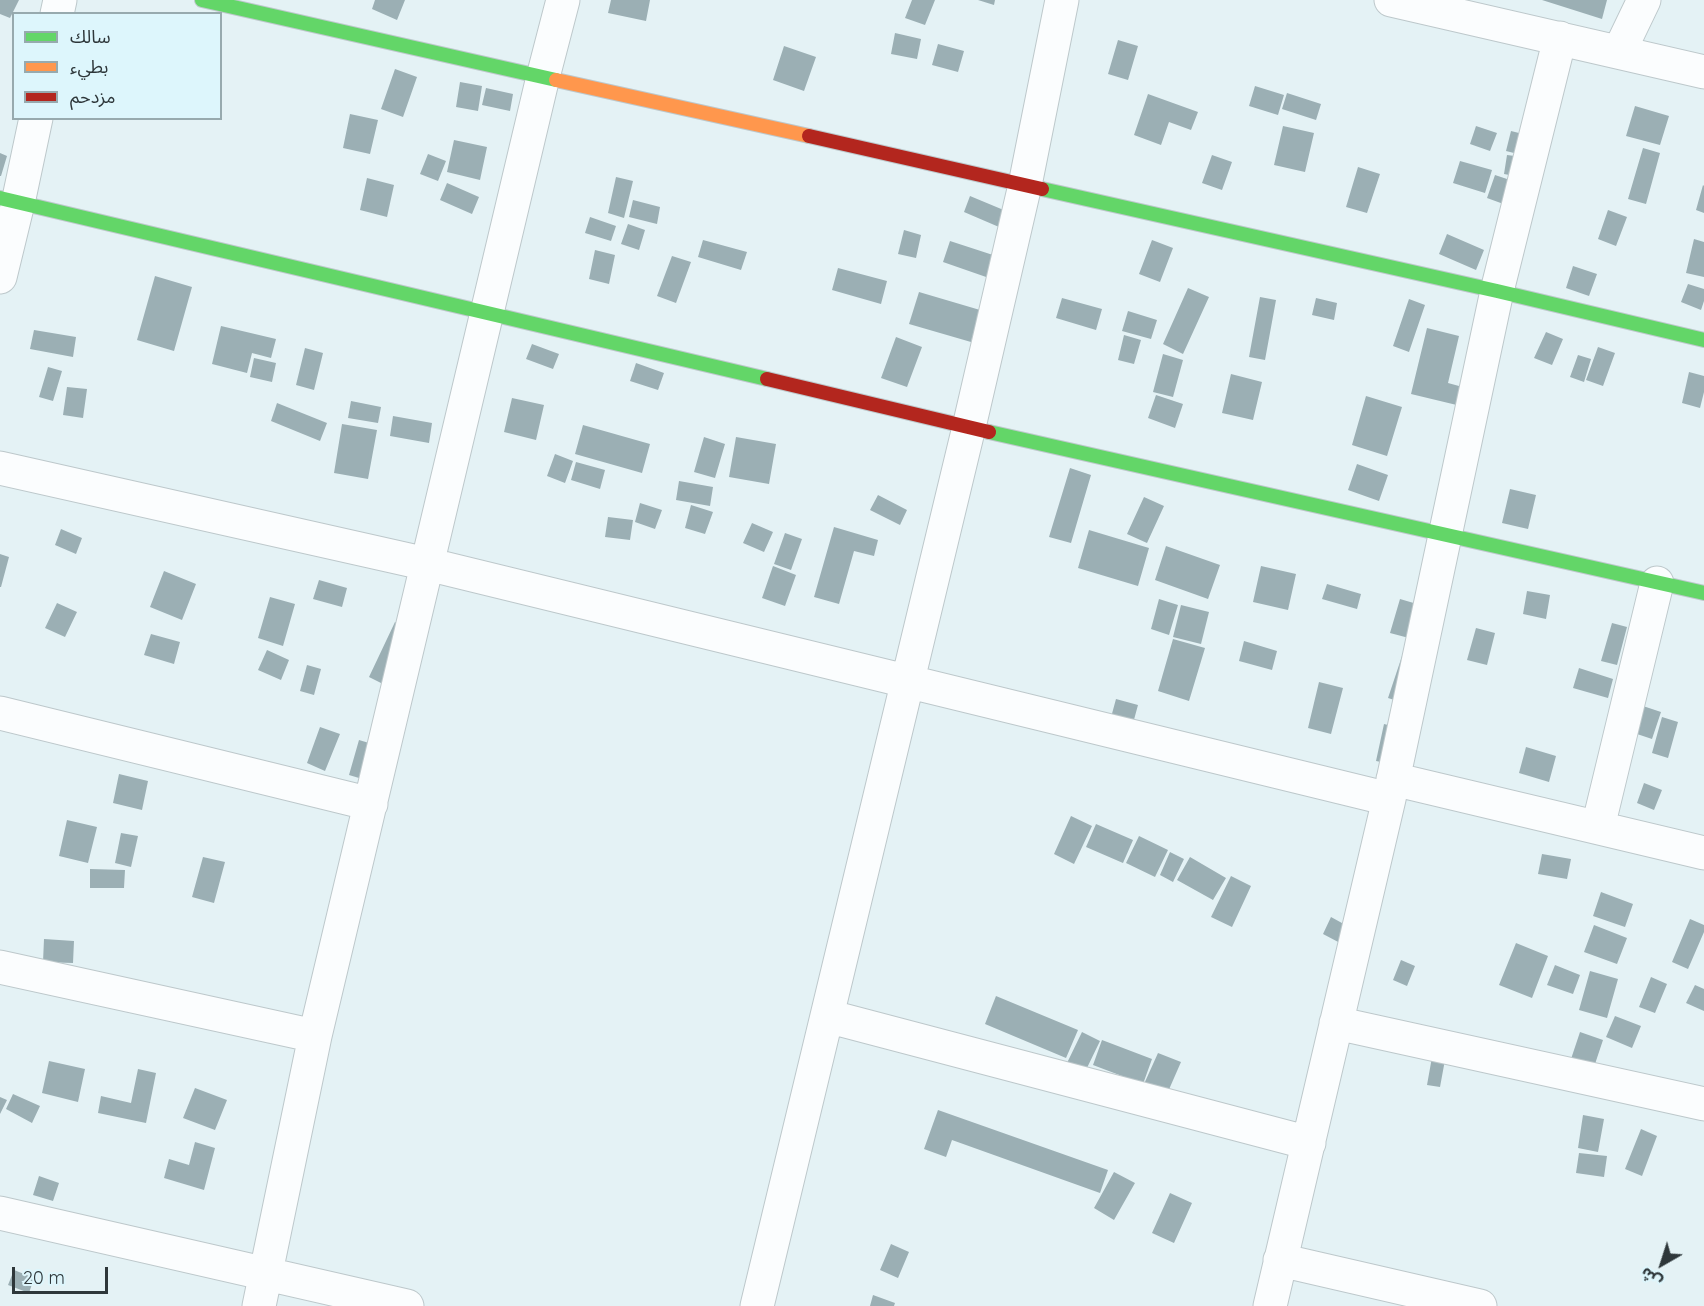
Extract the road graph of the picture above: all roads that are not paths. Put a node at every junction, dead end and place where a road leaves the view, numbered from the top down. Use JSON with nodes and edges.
{"nodes":[{"id":1,"x":202,"y":0,"type":"edge"},
{"id":2,"x":563,"y":0,"type":"edge"},
{"id":3,"x":1062,"y":0,"type":"edge"},
{"id":4,"x":1391,"y":0,"type":"edge"},
{"id":5,"x":1644,"y":0,"type":"edge"},
{"id":6,"x":1560,"y":38,"type":"junction"},
{"id":7,"x":1619,"y":52,"type":"junction"},
{"id":8,"x":1704,"y":72,"type":"edge"},
{"id":9,"x":543,"y":77,"type":"junction"},
{"id":10,"x":35,"y":120,"type":"edge"},
{"id":11,"x":1025,"y":185,"type":"junction"},
{"id":12,"x":9,"y":201,"type":"edge"},
{"id":13,"x":0,"y":277,"type":"edge"},
{"id":14,"x":1497,"y":291,"type":"junction"},
{"id":15,"x":487,"y":312,"type":"junction"},
{"id":16,"x":1704,"y":340,"type":"edge"},
{"id":17,"x":969,"y":428,"type":"junction"},
{"id":18,"x":0,"y":468,"type":"edge"},
{"id":19,"x":1444,"y":534,"type":"junction"},
{"id":20,"x":427,"y":564,"type":"junction"},
{"id":21,"x":1657,"y":583,"type":"junction"},
{"id":22,"x":1704,"y":593,"type":"edge"},
{"id":23,"x":908,"y":682,"type":"junction"},
{"id":24,"x":0,"y":713,"type":"edge"},
{"id":25,"x":1391,"y":789,"type":"junction"},
{"id":26,"x":370,"y":804,"type":"junction"},
{"id":27,"x":1598,"y":827,"type":"junction"},
{"id":28,"x":1704,"y":853,"type":"edge"},
{"id":29,"x":0,"y":967,"type":"edge"},
{"id":30,"x":827,"y":1016,"type":"junction"},
{"id":31,"x":1336,"y":1023,"type":"junction"},
{"id":32,"x":315,"y":1036,"type":"junction"},
{"id":33,"x":1704,"y":1104,"type":"edge"},
{"id":34,"x":1309,"y":1143,"type":"junction"},
{"id":35,"x":0,"y":1213,"type":"edge"},
{"id":36,"x":1280,"y":1260,"type":"junction"},
{"id":37,"x":266,"y":1273,"type":"junction"},
{"id":38,"x":259,"y":1306,"type":"edge"},
{"id":39,"x":407,"y":1306,"type":"edge"},
{"id":40,"x":757,"y":1306,"type":"edge"},
{"id":41,"x":1270,"y":1306,"type":"edge"},
{"id":42,"x":1479,"y":1306,"type":"edge"}],
"edges":[{"from":1,"to":9,"type":"street"},
{"from":2,"to":9,"type":"street"},
{"from":3,"to":11,"type":"street"},
{"from":4,"to":6,"type":"street"},
{"from":5,"to":7,"type":"street"},
{"from":6,"to":7,"type":"street"},
{"from":6,"to":14,"type":"street"},
{"from":7,"to":8,"type":"street"},
{"from":9,"to":11,"type":"street"},
{"from":9,"to":15,"type":"street"},
{"from":10,"to":12,"type":"street"},
{"from":11,"to":14,"type":"street"},
{"from":11,"to":17,"type":"street"},
{"from":12,"to":13,"type":"street"},
{"from":12,"to":15,"type":"street"},
{"from":14,"to":16,"type":"street"},
{"from":14,"to":19,"type":"street"},
{"from":15,"to":17,"type":"street"},
{"from":15,"to":20,"type":"street"},
{"from":17,"to":19,"type":"street"},
{"from":17,"to":23,"type":"street"},
{"from":18,"to":20,"type":"street"},
{"from":19,"to":21,"type":"street"},
{"from":19,"to":25,"type":"street"},
{"from":20,"to":23,"type":"street"},
{"from":20,"to":26,"type":"street"},
{"from":21,"to":22,"type":"street"},
{"from":21,"to":27,"type":"street"},
{"from":23,"to":25,"type":"street"},
{"from":23,"to":30,"type":"street"},
{"from":24,"to":26,"type":"street"},
{"from":25,"to":27,"type":"street"},
{"from":25,"to":31,"type":"street"},
{"from":26,"to":32,"type":"street"},
{"from":27,"to":28,"type":"street"},
{"from":29,"to":32,"type":"street"},
{"from":30,"to":34,"type":"street"},
{"from":30,"to":40,"type":"street"},
{"from":31,"to":33,"type":"street"},
{"from":31,"to":34,"type":"street"},
{"from":32,"to":37,"type":"street"},
{"from":34,"to":36,"type":"street"},
{"from":35,"to":37,"type":"street"},
{"from":36,"to":41,"type":"street"},
{"from":36,"to":42,"type":"street"},
{"from":37,"to":38,"type":"street"},
{"from":37,"to":39,"type":"street"}]}
